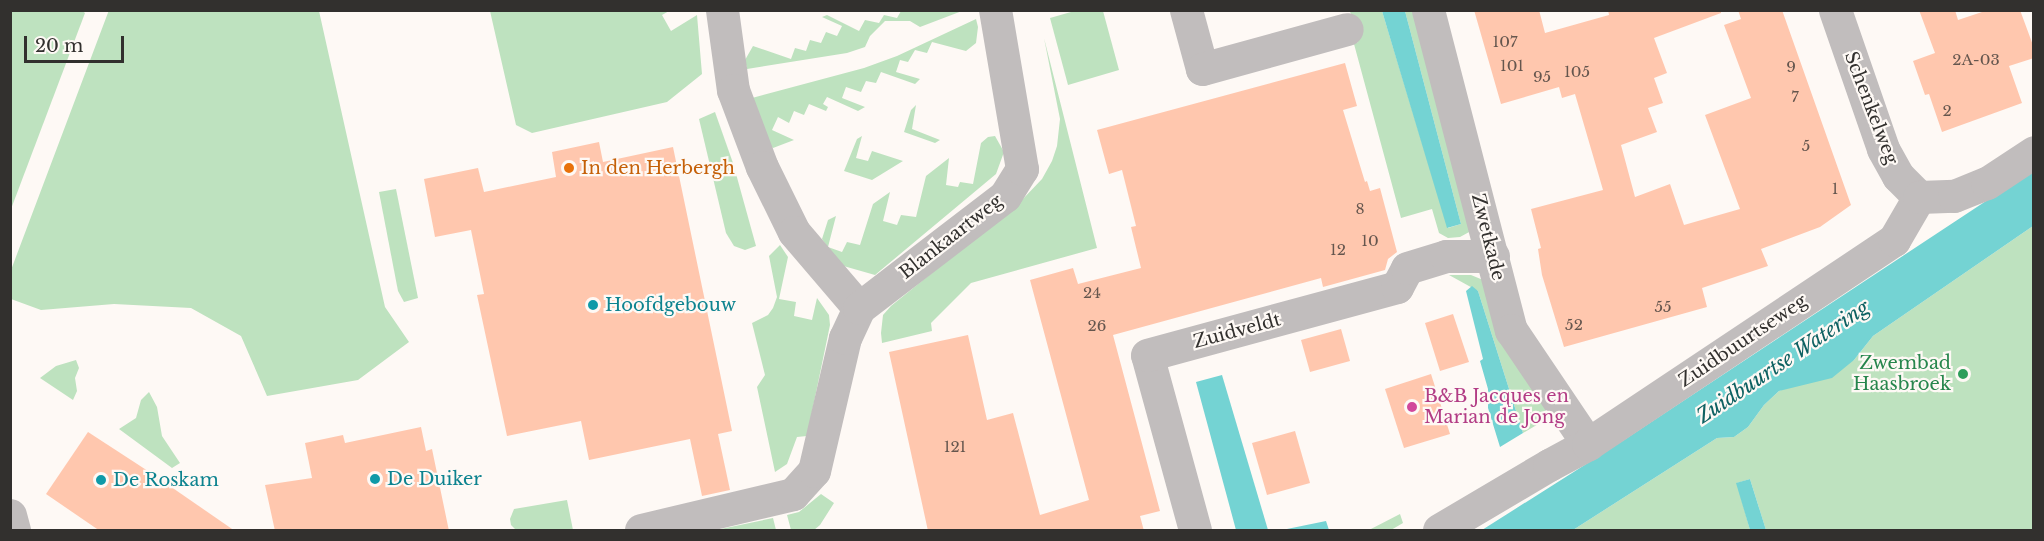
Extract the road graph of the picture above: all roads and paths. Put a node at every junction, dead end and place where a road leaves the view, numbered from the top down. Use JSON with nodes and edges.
{"nodes":[{"id":1,"x":722,"y":10,"type":"edge"},
{"id":2,"x":995,"y":10,"type":"edge"},
{"id":3,"x":1186,"y":10,"type":"edge"},
{"id":4,"x":1428,"y":10,"type":"edge"},
{"id":5,"x":1835,"y":10,"type":"edge"},
{"id":6,"x":1347,"y":29,"type":"dead end"},
{"id":7,"x":2034,"y":152,"type":"edge"},
{"id":8,"x":1919,"y":197,"type":"junction"},
{"id":9,"x":1493,"y":256,"type":"junction"},
{"id":10,"x":859,"y":308,"type":"junction"},
{"id":11,"x":1588,"y":444,"type":"junction"},
{"id":12,"x":10,"y":515,"type":"edge"},
{"id":13,"x":14,"y":531,"type":"edge"},
{"id":14,"x":641,"y":531,"type":"edge"},
{"id":15,"x":1194,"y":531,"type":"edge"},
{"id":16,"x":1439,"y":531,"type":"edge"}],
"edges":[{"from":1,"to":10,"type":"street"},
{"from":2,"to":10,"type":"street","name":"Blankaartweg"},
{"from":3,"to":6,"type":"street"},
{"from":4,"to":9,"type":"street","name":"Zwetkade"},
{"from":5,"to":8,"type":"street","name":"Schenkelweg"},
{"from":7,"to":8,"type":"street"},
{"from":8,"to":11,"type":"street","name":"Zuidbuurtseweg"},
{"from":9,"to":11,"type":"street","name":"Zwetkade"},
{"from":9,"to":15,"type":"street","name":"Zuidveldt"},
{"from":10,"to":14,"type":"street","name":"Blankaartweg"},
{"from":11,"to":16,"type":"street","name":"Zuidbuurtseweg"},
{"from":12,"to":13,"type":"street"}]}
